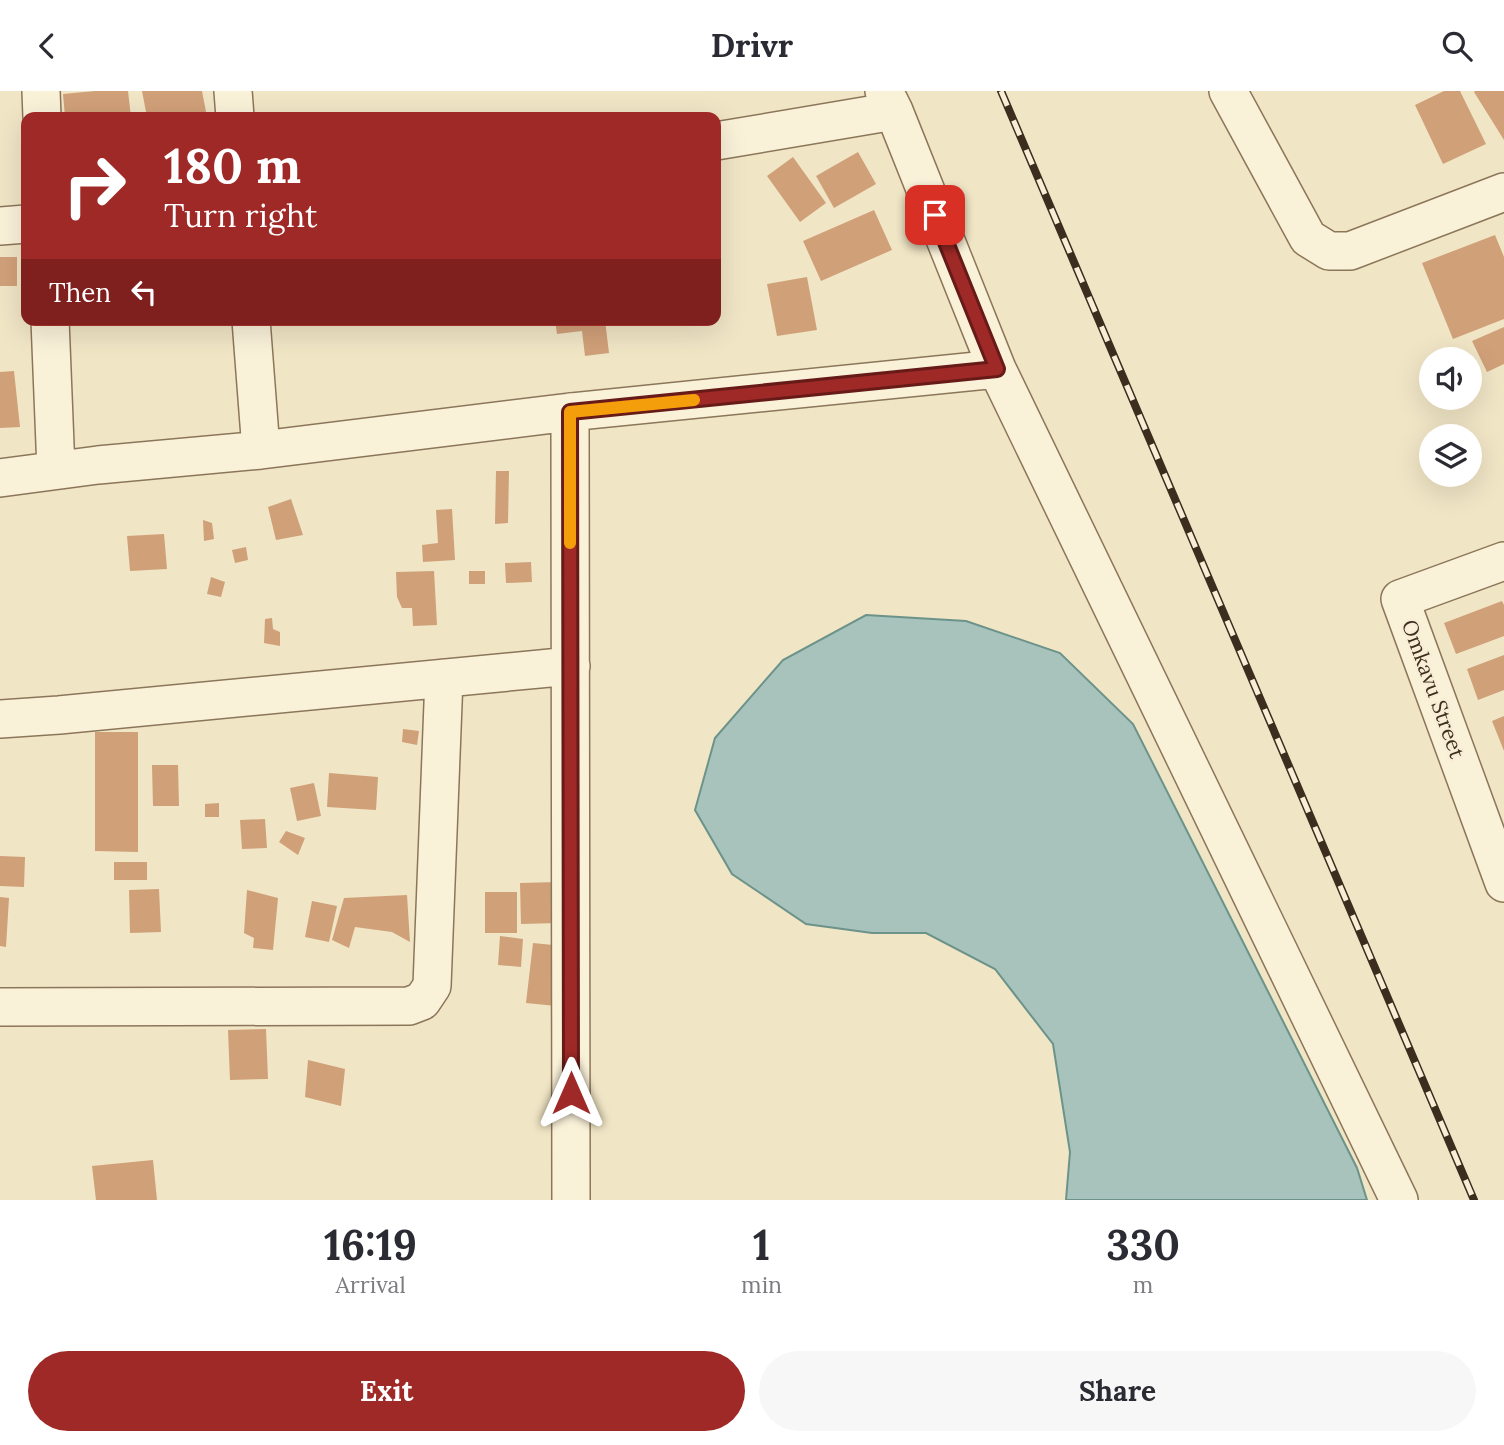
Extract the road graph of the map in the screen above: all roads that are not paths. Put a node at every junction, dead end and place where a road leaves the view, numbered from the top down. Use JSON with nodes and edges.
{"nodes":[{"id":1,"x":41,"y":91,"type":"edge"},
{"id":2,"x":233,"y":91,"type":"edge"},
{"id":3,"x":1228,"y":91,"type":"edge"},
{"id":4,"x":889,"y":101,"type":"edge"},
{"id":5,"x":42,"y":112,"type":"edge"},
{"id":6,"x":235,"y":112,"type":"edge"},
{"id":7,"x":721,"y":140,"type":"edge"},
{"id":8,"x":1504,"y":192,"type":"edge"},
{"id":9,"x":21,"y":224,"type":"edge"},
{"id":10,"x":0,"y":226,"type":"edge"},
{"id":11,"x":50,"y":326,"type":"edge"},
{"id":12,"x":251,"y":326,"type":"edge"},
{"id":13,"x":997,"y":369,"type":"junction"},
{"id":14,"x":570,"y":412,"type":"junction"},
{"id":15,"x":261,"y":450,"type":"junction"},
{"id":16,"x":56,"y":470,"type":"junction"},
{"id":17,"x":0,"y":478,"type":"edge"},
{"id":18,"x":1504,"y":561,"type":"edge"},
{"id":19,"x":570,"y":666,"type":"junction"},
{"id":20,"x":444,"y":678,"type":"junction"},
{"id":21,"x":0,"y":719,"type":"edge"},
{"id":22,"x":1504,"y":883,"type":"edge"},
{"id":23,"x":0,"y":1007,"type":"edge"},
{"id":24,"x":571,"y":1200,"type":"edge"},
{"id":25,"x":1399,"y":1200,"type":"edge"}],
"edges":[{"from":1,"to":5,"type":"street"},
{"from":2,"to":6,"type":"street"},
{"from":3,"to":8,"type":"street"},
{"from":4,"to":7,"type":"street"},
{"from":4,"to":13,"type":"street"},
{"from":9,"to":10,"type":"street"},
{"from":11,"to":16,"type":"street"},
{"from":12,"to":15,"type":"street"},
{"from":13,"to":14,"type":"street"},
{"from":13,"to":25,"type":"street"},
{"from":14,"to":15,"type":"street"},
{"from":14,"to":19,"type":"street"},
{"from":15,"to":16,"type":"street"},
{"from":16,"to":17,"type":"street"},
{"from":18,"to":22,"type":"street","name":"Omkavu Street"},
{"from":19,"to":20,"type":"street"},
{"from":19,"to":24,"type":"street"},
{"from":20,"to":21,"type":"street"},
{"from":20,"to":23,"type":"street"}]}
